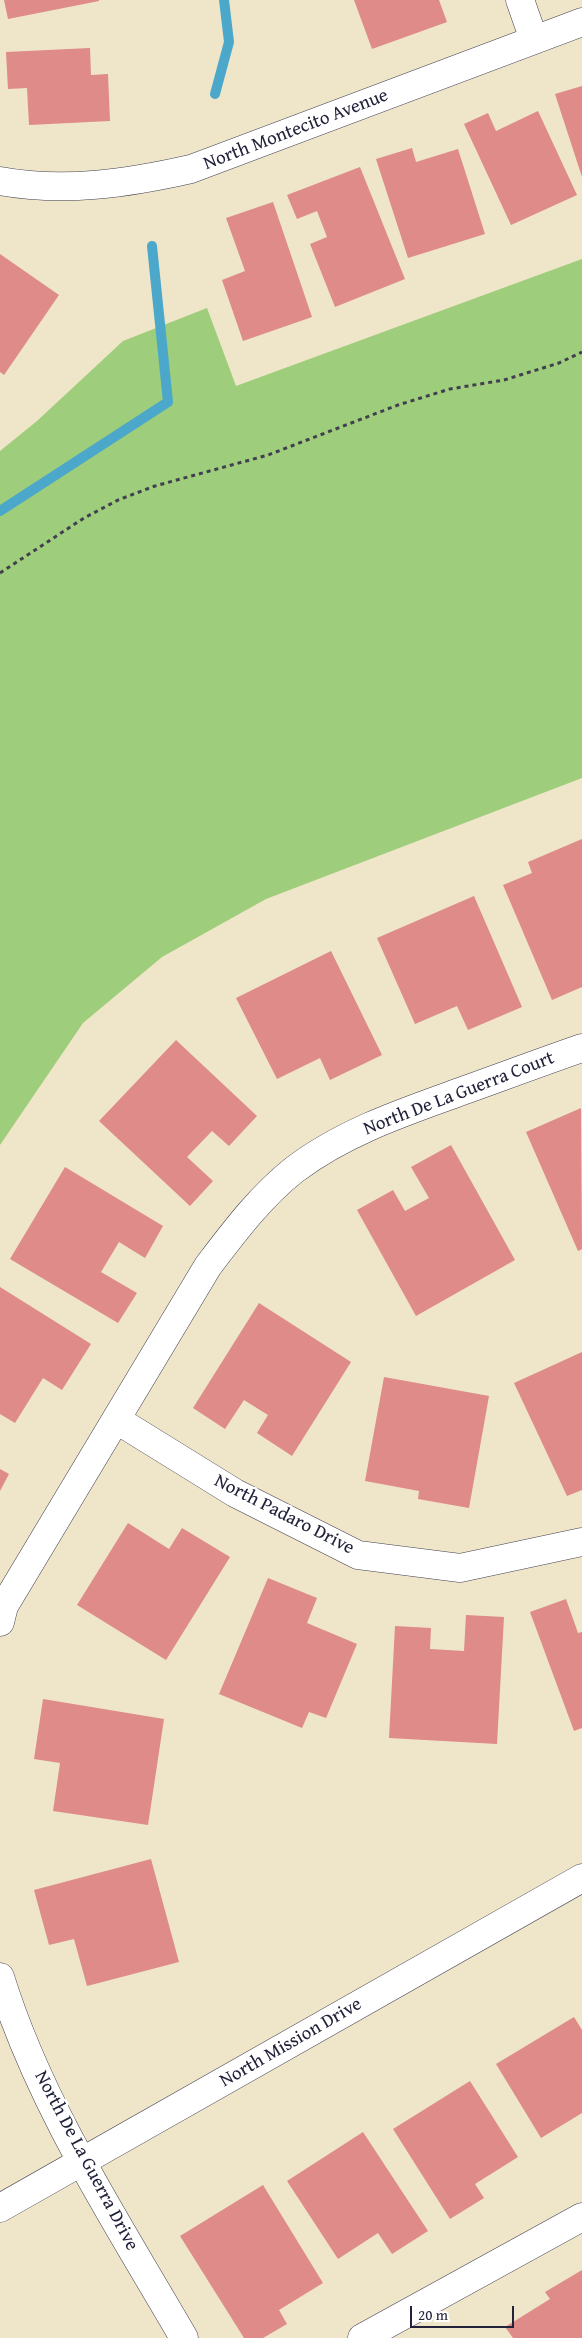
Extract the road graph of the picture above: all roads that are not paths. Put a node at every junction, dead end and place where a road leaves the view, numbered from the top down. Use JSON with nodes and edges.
{"nodes":[{"id":1,"x":520,"y":0,"type":"edge"},
{"id":2,"x":582,"y":22,"type":"edge"},
{"id":3,"x":534,"y":40,"type":"junction"},
{"id":4,"x":0,"y":181,"type":"edge"},
{"id":5,"x":582,"y":1048,"type":"edge"},
{"id":6,"x":118,"y":1420,"type":"junction"},
{"id":7,"x":582,"y":1542,"type":"edge"},
{"id":8,"x":0,"y":1622,"type":"edge"},
{"id":9,"x":582,"y":1878,"type":"edge"},
{"id":10,"x":0,"y":1977,"type":"edge"},
{"id":11,"x":83,"y":2161,"type":"junction"},
{"id":12,"x":0,"y":2208,"type":"edge"},
{"id":13,"x":582,"y":2217,"type":"edge"},
{"id":14,"x":184,"y":2338,"type":"edge"},
{"id":15,"x":362,"y":2338,"type":"edge"}],
"edges":[{"from":1,"to":3,"type":"street"},
{"from":2,"to":3,"type":"street","name":"North Montecito Avenue"},
{"from":3,"to":4,"type":"street","name":"North Montecito Avenue"},
{"from":5,"to":6,"type":"street","name":"North De La Guerra Court"},
{"from":6,"to":7,"type":"street","name":"North Padaro Drive"},
{"from":6,"to":8,"type":"street"},
{"from":9,"to":11,"type":"street","name":"North Mission Drive"},
{"from":10,"to":11,"type":"street","name":"North De La Guerra Drive"},
{"from":11,"to":12,"type":"street","name":"North Mission Drive"},
{"from":11,"to":14,"type":"street","name":"North De La Guerra Drive"},
{"from":13,"to":15,"type":"street"}]}
